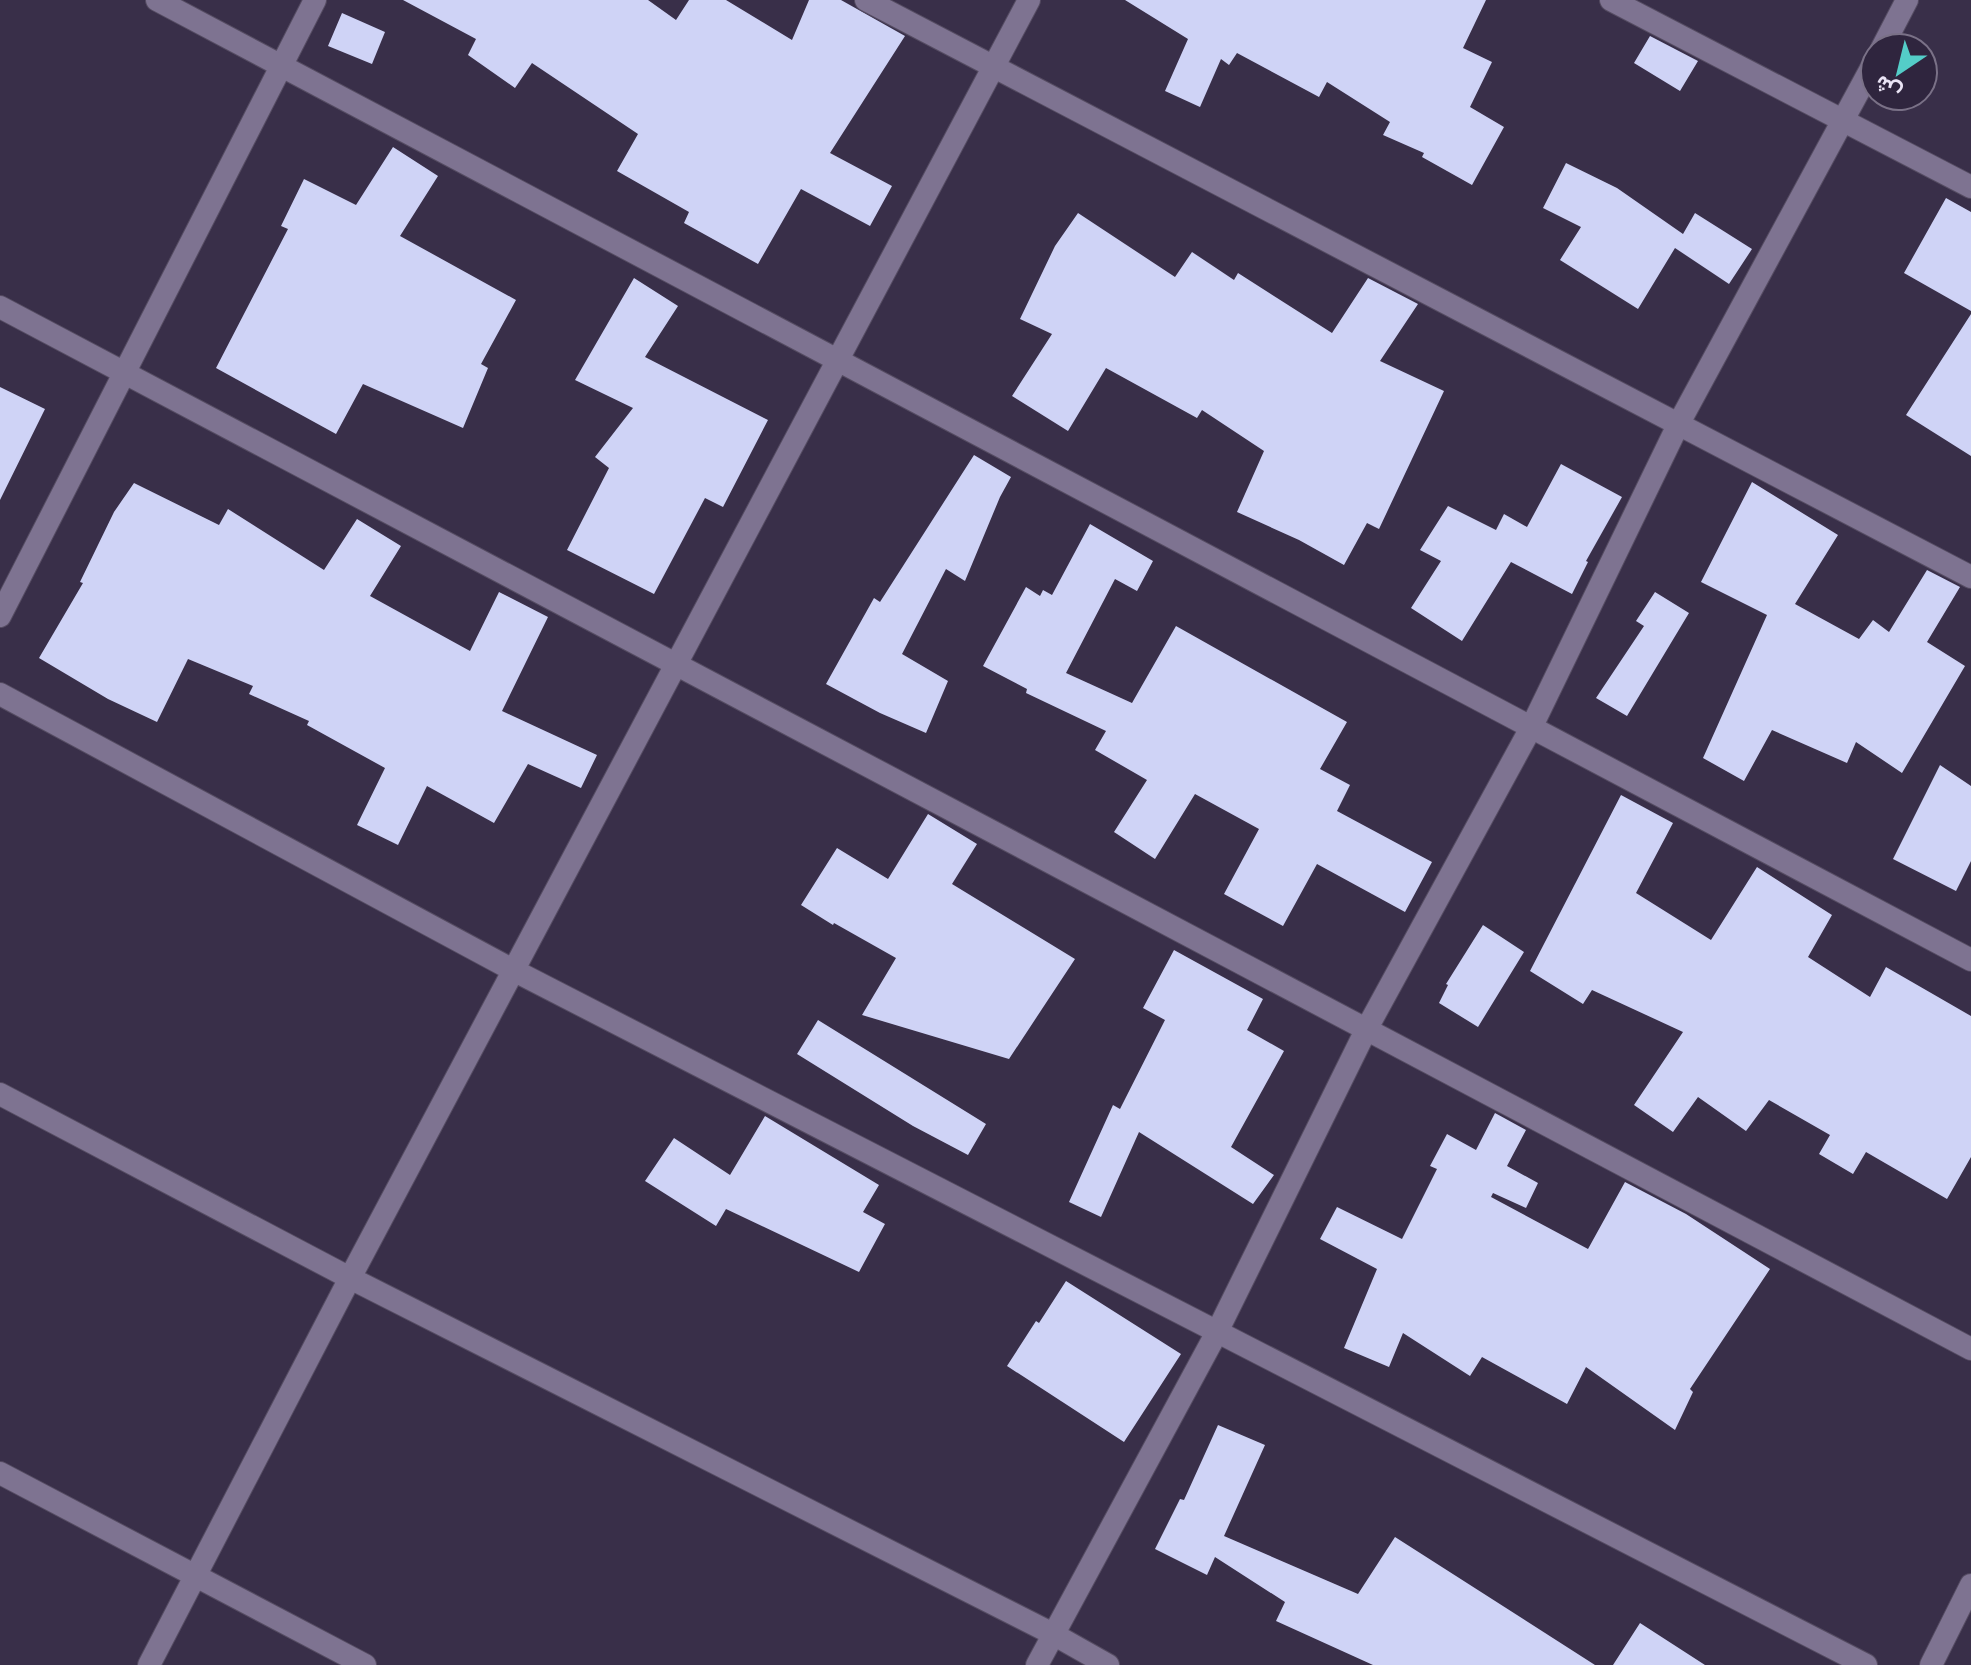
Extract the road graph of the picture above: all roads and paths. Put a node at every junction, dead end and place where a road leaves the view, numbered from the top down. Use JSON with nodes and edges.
{"nodes":[{"id":1,"x":157,"y":0,"type":"edge"},
{"id":2,"x":315,"y":0,"type":"edge"},
{"id":3,"x":866,"y":0,"type":"edge"},
{"id":4,"x":1029,"y":0,"type":"edge"},
{"id":5,"x":1611,"y":0,"type":"edge"},
{"id":6,"x":1907,"y":0,"type":"edge"},
{"id":7,"x":1890,"y":32,"type":"edge"},
{"id":8,"x":281,"y":65,"type":"junction"},
{"id":9,"x":994,"y":66,"type":"junction"},
{"id":10,"x":1859,"y":92,"type":"edge"},
{"id":11,"x":1844,"y":121,"type":"junction"},
{"id":12,"x":1971,"y":187,"type":"edge"},
{"id":13,"x":0,"y":307,"type":"edge"},
{"id":14,"x":837,"y":358,"type":"junction"},
{"id":15,"x":125,"y":374,"type":"junction"},
{"id":16,"x":1679,"y":423,"type":"junction"},
{"id":17,"x":1971,"y":577,"type":"edge"},
{"id":18,"x":0,"y":616,"type":"edge"},
{"id":19,"x":676,"y":664,"type":"junction"},
{"id":20,"x":0,"y":694,"type":"edge"},
{"id":21,"x":1532,"y":726,"type":"junction"},
{"id":22,"x":1971,"y":960,"type":"edge"},
{"id":23,"x":513,"y":970,"type":"junction"},
{"id":24,"x":1366,"y":1030,"type":"junction"},
{"id":25,"x":0,"y":1094,"type":"edge"},
{"id":26,"x":350,"y":1278,"type":"junction"},
{"id":27,"x":1217,"y":1332,"type":"junction"},
{"id":28,"x":1971,"y":1349,"type":"edge"},
{"id":29,"x":0,"y":1473,"type":"edge"},
{"id":30,"x":194,"y":1577,"type":"junction"},
{"id":31,"x":1971,"y":1585,"type":"edge"},
{"id":32,"x":1053,"y":1634,"type":"junction"},
{"id":33,"x":149,"y":1665,"type":"edge"},
{"id":34,"x":365,"y":1665,"type":"edge"},
{"id":35,"x":1037,"y":1665,"type":"edge"},
{"id":36,"x":1108,"y":1665,"type":"edge"},
{"id":37,"x":1866,"y":1665,"type":"edge"},
{"id":38,"x":1931,"y":1665,"type":"edge"}],
"edges":[{"from":1,"to":8,"type":"street"},
{"from":2,"to":8,"type":"street"},
{"from":3,"to":9,"type":"street"},
{"from":4,"to":9,"type":"street"},
{"from":5,"to":11,"type":"street"},
{"from":6,"to":7,"type":"street"},
{"from":8,"to":14,"type":"street"},
{"from":8,"to":15,"type":"street"},
{"from":9,"to":14,"type":"street"},
{"from":9,"to":16,"type":"street"},
{"from":10,"to":11,"type":"street"},
{"from":11,"to":12,"type":"street"},
{"from":11,"to":16,"type":"street"},
{"from":13,"to":15,"type":"street"},
{"from":14,"to":19,"type":"street"},
{"from":14,"to":21,"type":"street"},
{"from":15,"to":18,"type":"street"},
{"from":15,"to":19,"type":"street"},
{"from":16,"to":17,"type":"street"},
{"from":16,"to":21,"type":"street"},
{"from":19,"to":23,"type":"street"},
{"from":19,"to":24,"type":"street"},
{"from":20,"to":23,"type":"street"},
{"from":21,"to":22,"type":"street"},
{"from":21,"to":24,"type":"street"},
{"from":23,"to":26,"type":"street"},
{"from":23,"to":27,"type":"street"},
{"from":24,"to":27,"type":"street"},
{"from":24,"to":28,"type":"street"},
{"from":25,"to":26,"type":"street"},
{"from":26,"to":30,"type":"street"},
{"from":26,"to":32,"type":"street"},
{"from":27,"to":32,"type":"street"},
{"from":27,"to":37,"type":"street"},
{"from":29,"to":30,"type":"street"},
{"from":30,"to":33,"type":"street"},
{"from":30,"to":34,"type":"street"},
{"from":31,"to":38,"type":"street"},
{"from":32,"to":35,"type":"street"},
{"from":32,"to":36,"type":"street"}]}
